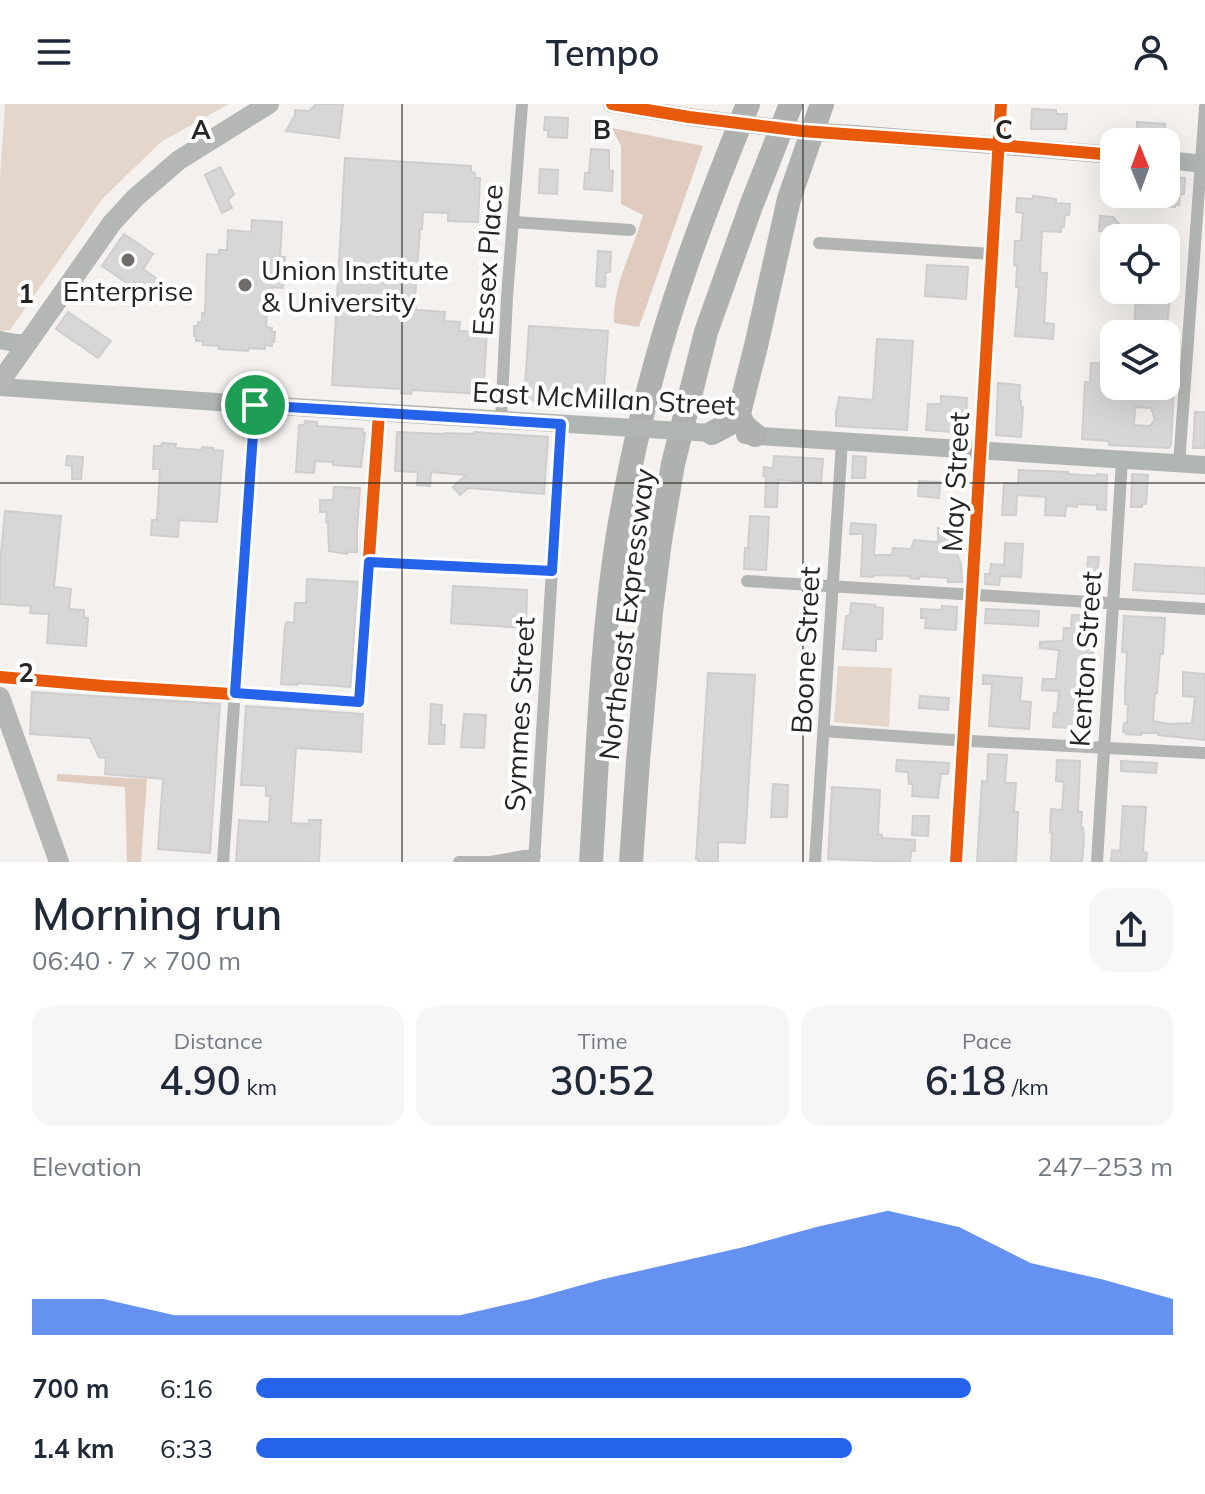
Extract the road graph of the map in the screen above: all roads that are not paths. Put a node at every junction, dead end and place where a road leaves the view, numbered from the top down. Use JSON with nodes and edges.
{"nodes":[{"id":1,"x":269,"y":104,"type":"edge"},
{"id":2,"x":522,"y":104,"type":"edge"},
{"id":3,"x":612,"y":104,"type":"edge"},
{"id":4,"x":748,"y":104,"type":"edge"},
{"id":5,"x":791,"y":104,"type":"edge"},
{"id":6,"x":822,"y":104,"type":"edge"},
{"id":7,"x":1001,"y":104,"type":"edge"},
{"id":8,"x":1205,"y":107,"type":"edge"},
{"id":9,"x":999,"y":145,"type":"junction"},
{"id":10,"x":1100,"y":154,"type":"edge"},
{"id":11,"x":1180,"y":162,"type":"edge"},
{"id":12,"x":1203,"y":164,"type":"edge"},
{"id":13,"x":514,"y":222,"type":"junction"},
{"id":14,"x":630,"y":230,"type":"dead end"},
{"id":15,"x":819,"y":243,"type":"dead end"},
{"id":16,"x":992,"y":254,"type":"junction"},
{"id":17,"x":0,"y":340,"type":"edge"},
{"id":18,"x":28,"y":343,"type":"junction"},
{"id":19,"x":0,"y":384,"type":"edge"},
{"id":20,"x":255,"y":405,"type":"junction"},
{"id":21,"x":379,"y":413,"type":"junction"},
{"id":22,"x":739,"y":413,"type":"junction"},
{"id":23,"x":501,"y":420,"type":"junction"},
{"id":24,"x":561,"y":424,"type":"junction"},
{"id":25,"x":712,"y":433,"type":"junction"},
{"id":26,"x":755,"y":435,"type":"junction"},
{"id":27,"x":842,"y":441,"type":"junction"},
{"id":28,"x":981,"y":450,"type":"junction"},
{"id":29,"x":1122,"y":460,"type":"junction"},
{"id":30,"x":1179,"y":464,"type":"junction"},
{"id":31,"x":1205,"y":465,"type":"edge"},
{"id":32,"x":369,"y":562,"type":"junction"},
{"id":33,"x":552,"y":571,"type":"junction"},
{"id":34,"x":747,"y":581,"type":"dead end"},
{"id":35,"x":833,"y":586,"type":"junction"},
{"id":36,"x":973,"y":595,"type":"junction"},
{"id":37,"x":1113,"y":604,"type":"junction"},
{"id":38,"x":1205,"y":609,"type":"edge"},
{"id":39,"x":0,"y":677,"type":"edge"},
{"id":40,"x":235,"y":693,"type":"junction"},
{"id":41,"x":0,"y":697,"type":"edge"},
{"id":42,"x":824,"y":731,"type":"junction"},
{"id":43,"x":964,"y":739,"type":"junction"},
{"id":44,"x":1104,"y":747,"type":"junction"},
{"id":45,"x":1205,"y":753,"type":"edge"},
{"id":46,"x":535,"y":859,"type":"edge"},
{"id":47,"x":459,"y":861,"type":"edge"},
{"id":48,"x":59,"y":862,"type":"edge"},
{"id":49,"x":223,"y":862,"type":"edge"},
{"id":50,"x":591,"y":862,"type":"edge"},
{"id":51,"x":631,"y":862,"type":"edge"},
{"id":52,"x":815,"y":862,"type":"edge"},
{"id":53,"x":956,"y":862,"type":"edge"},
{"id":54,"x":1097,"y":862,"type":"edge"}],
"edges":[{"from":1,"to":18,"type":"main road"},
{"from":2,"to":13,"type":"street","name":"Essex Place"},
{"from":3,"to":9,"type":"main road","bridge":true},
{"from":4,"to":50,"type":"highway","name":"Northeast Expressway"},
{"from":5,"to":51,"type":"highway","name":"Northeast Expressway"},
{"from":6,"to":22,"type":"highway"},
{"from":7,"to":9,"type":"street","name":"May Street"},
{"from":8,"to":12,"type":"street"},
{"from":9,"to":10,"type":"main road"},
{"from":9,"to":16,"type":"street","name":"May Street"},
{"from":11,"to":12,"type":"main road"},
{"from":12,"to":30,"type":"street"},
{"from":13,"to":14,"type":"street"},
{"from":13,"to":23,"type":"street","name":"Essex Place"},
{"from":15,"to":16,"type":"street"},
{"from":16,"to":28,"type":"street","name":"May Street"},
{"from":17,"to":18,"type":"main road"},
{"from":18,"to":19,"type":"main road"},
{"from":19,"to":20,"type":"main road","name":"East McMillan Street"},
{"from":20,"to":21,"type":"main road","name":"East McMillan Street"},
{"from":20,"to":40,"type":"street"},
{"from":21,"to":23,"type":"main road","name":"East McMillan Street"},
{"from":21,"to":32,"type":"street"},
{"from":22,"to":25,"type":"highway"},
{"from":22,"to":26,"type":"highway"},
{"from":23,"to":24,"type":"main road","name":"East McMillan Street"},
{"from":24,"to":25,"type":"main road","name":"East McMillan Street","bridge":true},
{"from":24,"to":33,"type":"street","name":"Symmes Street"},
{"from":25,"to":26,"type":"main road","name":"East McMillan Street"},
{"from":26,"to":27,"type":"main road","name":"East McMillan Street"},
{"from":27,"to":28,"type":"main road","name":"East McMillan Street"},
{"from":27,"to":35,"type":"street","name":"Boone Street"},
{"from":28,"to":29,"type":"main road","name":"East McMillan Street"},
{"from":28,"to":36,"type":"street","name":"May Street"},
{"from":29,"to":30,"type":"main road","name":"East McMillan Street"},
{"from":29,"to":37,"type":"street","name":"Kenton Street"},
{"from":30,"to":31,"type":"main road","name":"East McMillan Street"},
{"from":32,"to":33,"type":"street"},
{"from":32,"to":40,"type":"street"},
{"from":33,"to":46,"type":"street","name":"Symmes Street"},
{"from":34,"to":35,"type":"street"},
{"from":35,"to":36,"type":"street"},
{"from":35,"to":42,"type":"street","name":"Boone Street"},
{"from":36,"to":37,"type":"street"},
{"from":36,"to":43,"type":"street","name":"May Street"},
{"from":37,"to":38,"type":"street"},
{"from":37,"to":44,"type":"street","name":"Kenton Street"},
{"from":39,"to":40,"type":"street"},
{"from":40,"to":49,"type":"street"},
{"from":41,"to":48,"type":"main road"},
{"from":42,"to":43,"type":"street"},
{"from":42,"to":52,"type":"street","name":"Boone Street"},
{"from":43,"to":44,"type":"street"},
{"from":43,"to":53,"type":"street","name":"May Street"},
{"from":44,"to":45,"type":"street"},
{"from":44,"to":54,"type":"street","name":"Kenton Street"},
{"from":46,"to":47,"type":"street"}]}
